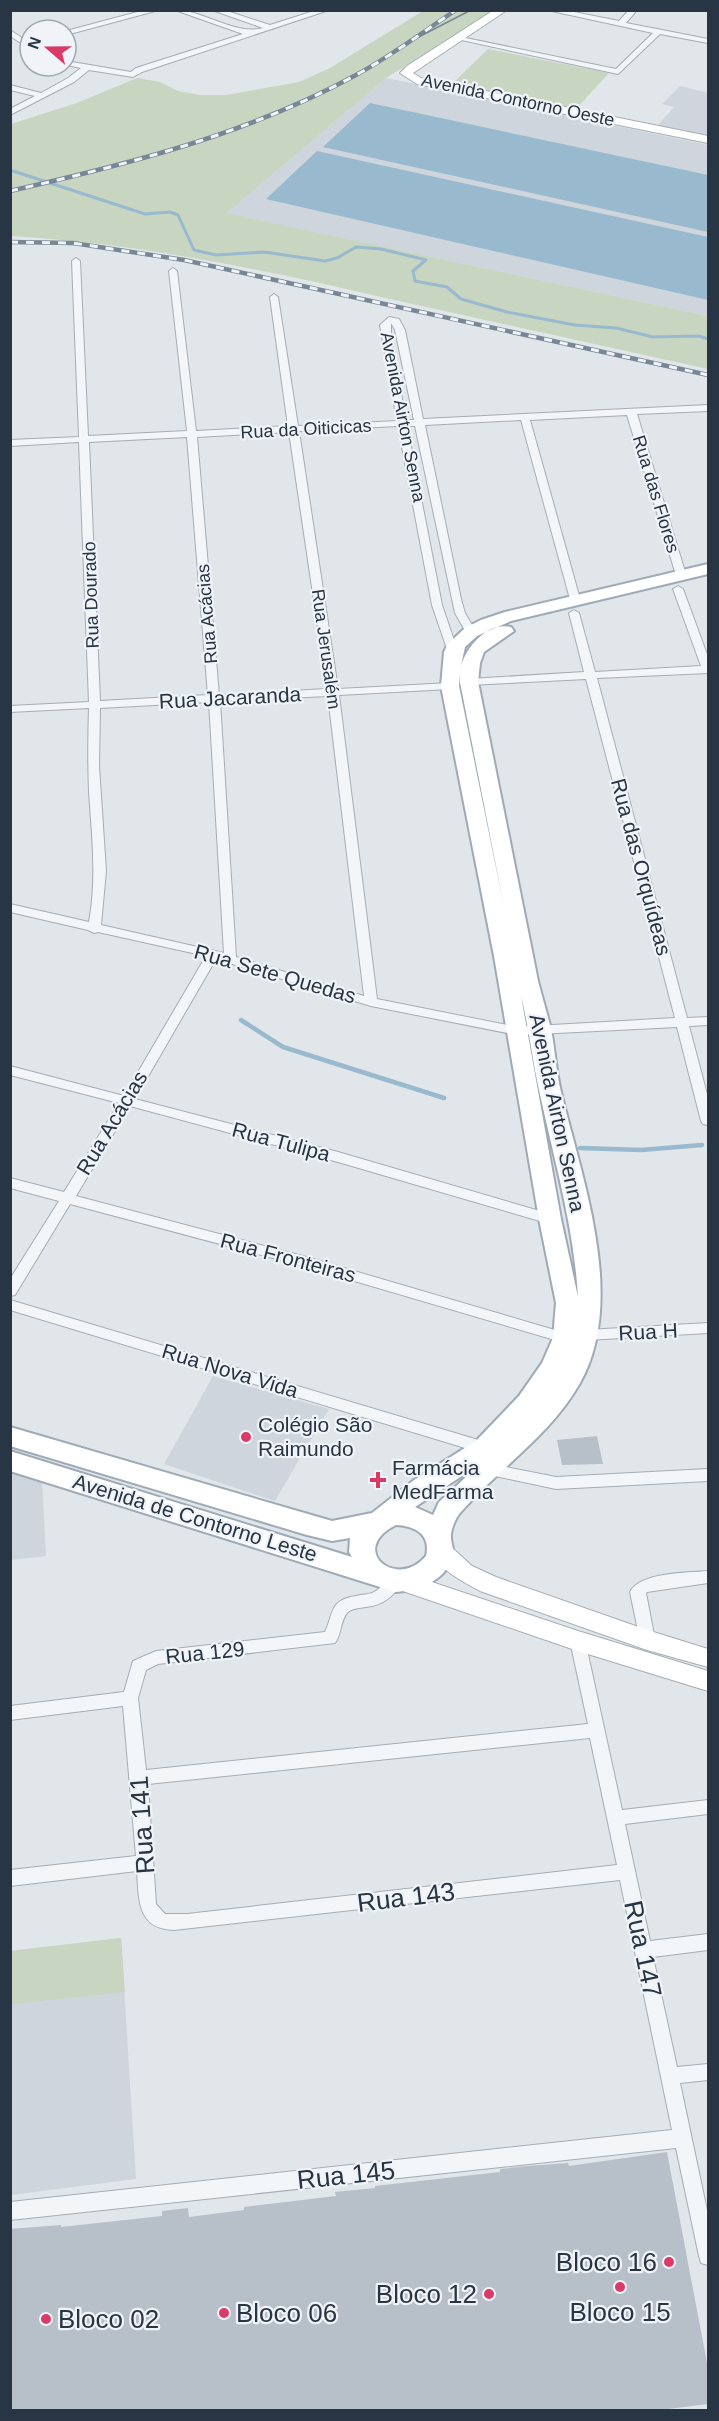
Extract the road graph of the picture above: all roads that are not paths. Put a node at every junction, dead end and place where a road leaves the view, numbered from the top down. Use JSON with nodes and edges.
{"nodes":[{"id":1,"x":156,"y":10,"type":"edge"},
{"id":2,"x":178,"y":10,"type":"edge"},
{"id":3,"x":215,"y":10,"type":"edge"},
{"id":4,"x":326,"y":10,"type":"edge"},
{"id":5,"x":502,"y":10,"type":"edge"},
{"id":6,"x":550,"y":10,"type":"edge"},
{"id":7,"x":634,"y":10,"type":"edge"},
{"id":8,"x":620,"y":24,"type":"junction"},
{"id":9,"x":271,"y":28,"type":"junction"},
{"id":10,"x":78,"y":30,"type":"edge"},
{"id":11,"x":658,"y":32,"type":"junction"},
{"id":12,"x":251,"y":34,"type":"junction"},
{"id":13,"x":456,"y":38,"type":"junction"},
{"id":14,"x":708,"y":42,"type":"edge"},
{"id":15,"x":78,"y":65,"type":"edge"},
{"id":16,"x":89,"y":66,"type":"junction"},
{"id":17,"x":10,"y":87,"type":"edge"},
{"id":18,"x":42,"y":96,"type":"junction"},
{"id":19,"x":10,"y":113,"type":"edge"},
{"id":20,"x":708,"y":140,"type":"edge"},
{"id":21,"x":76,"y":261,"type":"dead end"},
{"id":22,"x":173,"y":271,"type":"dead end"},
{"id":23,"x":274,"y":297,"type":"dead end"},
{"id":24,"x":708,"y":408,"type":"edge"},
{"id":25,"x":631,"y":412,"type":"junction"},
{"id":26,"x":525,"y":418,"type":"junction"},
{"id":27,"x":403,"y":423,"type":"junction"},
{"id":28,"x":418,"y":423,"type":"junction"},
{"id":29,"x":294,"y":429,"type":"junction"},
{"id":30,"x":192,"y":435,"type":"junction"},
{"id":31,"x":85,"y":440,"type":"junction"},
{"id":32,"x":10,"y":443,"type":"edge"},
{"id":33,"x":438,"y":517,"type":"junction"},
{"id":34,"x":422,"y":518,"type":"junction"},
{"id":35,"x":708,"y":569,"type":"edge"},
{"id":36,"x":680,"y":582,"type":"junction"},
{"id":37,"x":708,"y":582,"type":"edge"},
{"id":38,"x":575,"y":606,"type":"junction"},
{"id":39,"x":476,"y":638,"type":"junction"},
{"id":40,"x":453,"y":652,"type":"junction"},
{"id":41,"x":708,"y":669,"type":"edge"},
{"id":42,"x":590,"y":675,"type":"junction"},
{"id":43,"x":459,"y":684,"type":"junction"},
{"id":44,"x":333,"y":693,"type":"junction"},
{"id":45,"x":214,"y":698,"type":"junction"},
{"id":46,"x":95,"y":705,"type":"junction"},
{"id":47,"x":10,"y":709,"type":"edge"},
{"id":48,"x":10,"y":908,"type":"edge"},
{"id":49,"x":94,"y":928,"type":"junction"},
{"id":50,"x":213,"y":954,"type":"junction"},
{"id":51,"x":230,"y":959,"type":"junction"},
{"id":52,"x":518,"y":981,"type":"junction"},
{"id":53,"x":371,"y":1002,"type":"junction"},
{"id":54,"x":708,"y":1021,"type":"edge"},
{"id":55,"x":683,"y":1022,"type":"junction"},
{"id":56,"x":540,"y":1029,"type":"junction"},
{"id":57,"x":517,"y":1032,"type":"junction"},
{"id":58,"x":10,"y":1070,"type":"edge"},
{"id":59,"x":127,"y":1101,"type":"junction"},
{"id":60,"x":708,"y":1121,"type":"edge"},
{"id":61,"x":10,"y":1184,"type":"edge"},
{"id":62,"x":66,"y":1199,"type":"junction"},
{"id":63,"x":550,"y":1219,"type":"junction"},
{"id":64,"x":10,"y":1291,"type":"edge"},
{"id":65,"x":10,"y":1305,"type":"edge"},
{"id":66,"x":708,"y":1328,"type":"edge"},
{"id":67,"x":587,"y":1335,"type":"junction"},
{"id":68,"x":565,"y":1338,"type":"junction"},
{"id":69,"x":10,"y":1436,"type":"edge"},
{"id":70,"x":488,"y":1459,"type":"junction"},
{"id":71,"x":10,"y":1461,"type":"edge"},
{"id":72,"x":708,"y":1475,"type":"edge"},
{"id":73,"x":378,"y":1521,"type":"junction"},
{"id":74,"x":439,"y":1543,"type":"junction"},
{"id":75,"x":708,"y":1577,"type":"edge"},
{"id":76,"x":393,"y":1579,"type":"junction"},
{"id":77,"x":646,"y":1640,"type":"junction"},
{"id":78,"x":578,"y":1641,"type":"junction"},
{"id":79,"x":708,"y":1658,"type":"edge"},
{"id":80,"x":708,"y":1681,"type":"edge"},
{"id":81,"x":130,"y":1698,"type":"junction"},
{"id":82,"x":10,"y":1713,"type":"edge"},
{"id":83,"x":597,"y":1730,"type":"junction"},
{"id":84,"x":139,"y":1778,"type":"junction"},
{"id":85,"x":708,"y":1807,"type":"edge"},
{"id":86,"x":615,"y":1818,"type":"junction"},
{"id":87,"x":145,"y":1863,"type":"junction"},
{"id":88,"x":626,"y":1872,"type":"junction"},
{"id":89,"x":10,"y":1878,"type":"edge"},
{"id":90,"x":187,"y":1922,"type":"joint"},
{"id":91,"x":708,"y":1942,"type":"edge"},
{"id":92,"x":644,"y":1950,"type":"junction"},
{"id":93,"x":708,"y":2072,"type":"edge"},
{"id":94,"x":669,"y":2076,"type":"junction"},
{"id":95,"x":682,"y":2138,"type":"junction"},
{"id":96,"x":10,"y":2211,"type":"edge"},
{"id":97,"x":706,"y":2233,"type":"edge"},
{"id":98,"x":708,"y":2256,"type":"edge"}],
"edges":[{"from":1,"to":10,"type":"street"},
{"from":2,"to":12,"type":"street"},
{"from":3,"to":9,"type":"street"},
{"from":4,"to":9,"type":"street"},
{"from":5,"to":13,"type":"street","name":"Avenida Contorno Oeste"},
{"from":6,"to":8,"type":"street"},
{"from":7,"to":8,"type":"street"},
{"from":8,"to":11,"type":"street"},
{"from":9,"to":12,"type":"street"},
{"from":11,"to":13,"type":"street"},
{"from":11,"to":14,"type":"street"},
{"from":12,"to":16,"type":"street"},
{"from":13,"to":20,"type":"street","name":"Avenida Contorno Oeste"},
{"from":15,"to":16,"type":"street"},
{"from":16,"to":18,"type":"street"},
{"from":17,"to":18,"type":"street"},
{"from":18,"to":19,"type":"street"},
{"from":21,"to":31,"type":"street","name":"Rua Dourado"},
{"from":22,"to":30,"type":"street","name":"Rua Acácias"},
{"from":23,"to":29,"type":"street","name":"Rua Jerusalém"},
{"from":24,"to":25,"type":"street","name":"Rua da Oiticicas"},
{"from":25,"to":26,"type":"street","name":"Rua da Oiticicas"},
{"from":25,"to":36,"type":"street","name":"Rua das Flores"},
{"from":26,"to":28,"type":"street","name":"Rua da Oiticicas"},
{"from":26,"to":38,"type":"street","name":"Rua das Orquídeas"},
{"from":27,"to":28,"type":"street","name":"Rua da Oiticicas"},
{"from":27,"to":28,"type":"street","name":"Avenida Airton Senna"},
{"from":27,"to":29,"type":"street","name":"Rua da Oiticicas"},
{"from":27,"to":34,"type":"street","name":"Avenida Airton Senna"},
{"from":28,"to":33,"type":"street","name":"Avenida Airton Senna"},
{"from":29,"to":30,"type":"street","name":"Rua da Oiticicas"},
{"from":29,"to":44,"type":"street","name":"Rua Jerusalém"},
{"from":30,"to":31,"type":"street","name":"Rua da Oiticicas"},
{"from":30,"to":45,"type":"street","name":"Rua Acácias"},
{"from":31,"to":32,"type":"street","name":"Rua da Oiticicas"},
{"from":31,"to":46,"type":"street","name":"Rua Dourado"},
{"from":33,"to":34,"type":"street"},
{"from":33,"to":39,"type":"street","name":"Avenida Airton Senna"},
{"from":34,"to":40,"type":"street","name":"Avenida Airton Senna"},
{"from":35,"to":36,"type":"main road"},
{"from":36,"to":37,"type":"main road"},
{"from":36,"to":38,"type":"main road"},
{"from":36,"to":41,"type":"street","name":"Rua das Flores"},
{"from":38,"to":39,"type":"main road"},
{"from":38,"to":42,"type":"street","name":"Rua das Orquídeas"},
{"from":39,"to":40,"type":"main road"},
{"from":39,"to":43,"type":"main road","name":"Avenida Airton Senna"},
{"from":40,"to":43,"type":"main road","name":"Avenida Airton Senna"},
{"from":41,"to":42,"type":"street","name":"Rua Jacaranda"},
{"from":42,"to":43,"type":"street","name":"Rua Jacaranda"},
{"from":42,"to":55,"type":"street","name":"Rua das Orquídeas"},
{"from":43,"to":44,"type":"street","name":"Rua Jacaranda"},
{"from":43,"to":52,"type":"main road","name":"Avenida Airton Senna"},
{"from":44,"to":45,"type":"street","name":"Rua Jacaranda"},
{"from":44,"to":53,"type":"street","name":"Rua Jerusalém"},
{"from":45,"to":46,"type":"street","name":"Rua Jacaranda"},
{"from":45,"to":51,"type":"street","name":"Rua Acácias"},
{"from":46,"to":47,"type":"street","name":"Rua Jacaranda"},
{"from":46,"to":49,"type":"street","name":"Rua Dourado"},
{"from":48,"to":49,"type":"street","name":"Rua Sete Quedas"},
{"from":49,"to":50,"type":"street","name":"Rua Sete Quedas"},
{"from":50,"to":51,"type":"street","name":"Rua Sete Quedas"},
{"from":50,"to":59,"type":"street","name":"Rua Acácias"},
{"from":51,"to":53,"type":"street","name":"Rua Sete Quedas"},
{"from":52,"to":56,"type":"main road","name":"Avenida Airton Senna"},
{"from":52,"to":57,"type":"main road","name":"Avenida Airton Senna"},
{"from":53,"to":57,"type":"street","name":"Rua Sete Quedas"},
{"from":54,"to":55,"type":"street","name":"Rua Sete Quedas"},
{"from":55,"to":56,"type":"street","name":"Rua Sete Quedas"},
{"from":55,"to":60,"type":"street","name":"Rua das Orquídeas"},
{"from":56,"to":57,"type":"street","name":"Rua Sete Quedas"},
{"from":56,"to":67,"type":"main road","name":"Avenida Airton Senna"},
{"from":57,"to":63,"type":"main road","name":"Avenida Airton Senna"},
{"from":58,"to":59,"type":"street","name":"Rua Tulipa"},
{"from":59,"to":62,"type":"street","name":"Rua Acácias"},
{"from":59,"to":63,"type":"street","name":"Rua Tulipa"},
{"from":61,"to":62,"type":"street","name":"Rua Fronteiras"},
{"from":62,"to":64,"type":"street","name":"Rua Acácias"},
{"from":62,"to":68,"type":"street","name":"Rua Fronteiras"},
{"from":63,"to":68,"type":"main road","name":"Avenida Airton Senna"},
{"from":65,"to":70,"type":"street","name":"Rua Nova Vida"},
{"from":66,"to":67,"type":"street","name":"Rua H"},
{"from":67,"to":70,"type":"main road","name":"Avenida Airton Senna"},
{"from":68,"to":70,"type":"main road","name":"Avenida Airton Senna"},
{"from":69,"to":73,"type":"main road","name":"Avenida de Contorno Leste"},
{"from":70,"to":72,"type":"street","name":"Rua Nova Vida"},
{"from":70,"to":73,"type":"main road","name":"Avenida Airton Senna"},
{"from":70,"to":74,"type":"main road","name":"Avenida Airton Senna"},
{"from":71,"to":76,"type":"main road","name":"Avenida de Contorno Leste"},
{"from":73,"to":74,"type":"main road"},
{"from":73,"to":76,"type":"main road"},
{"from":74,"to":76,"type":"main road"},
{"from":74,"to":77,"type":"street"},
{"from":75,"to":77,"type":"street"},
{"from":76,"to":78,"type":"street","name":"Avenida de Contorno Leste"},
{"from":76,"to":81,"type":"street","name":"Rua 129"},
{"from":77,"to":79,"type":"street"},
{"from":78,"to":80,"type":"street","name":"Avenida de Contorno Leste"},
{"from":78,"to":83,"type":"street","name":"Rua 147"},
{"from":81,"to":82,"type":"street"},
{"from":81,"to":84,"type":"street","name":"Rua 141"},
{"from":83,"to":84,"type":"street"},
{"from":83,"to":86,"type":"street","name":"Rua 147"},
{"from":84,"to":87,"type":"street","name":"Rua 141"},
{"from":85,"to":86,"type":"street"},
{"from":86,"to":88,"type":"street","name":"Rua 147"},
{"from":87,"to":89,"type":"street"},
{"from":87,"to":90,"type":"street","name":"Rua 141"},
{"from":88,"to":90,"type":"street","name":"Rua 143"},
{"from":88,"to":92,"type":"street","name":"Rua 147"},
{"from":91,"to":92,"type":"street"},
{"from":92,"to":94,"type":"street","name":"Rua 147"},
{"from":93,"to":94,"type":"street"},
{"from":94,"to":95,"type":"street","name":"Rua 147"},
{"from":95,"to":96,"type":"street","name":"Rua 145"},
{"from":95,"to":97,"type":"street","name":"Rua 147"},
{"from":97,"to":98,"type":"street","name":"Rua 147"}]}
